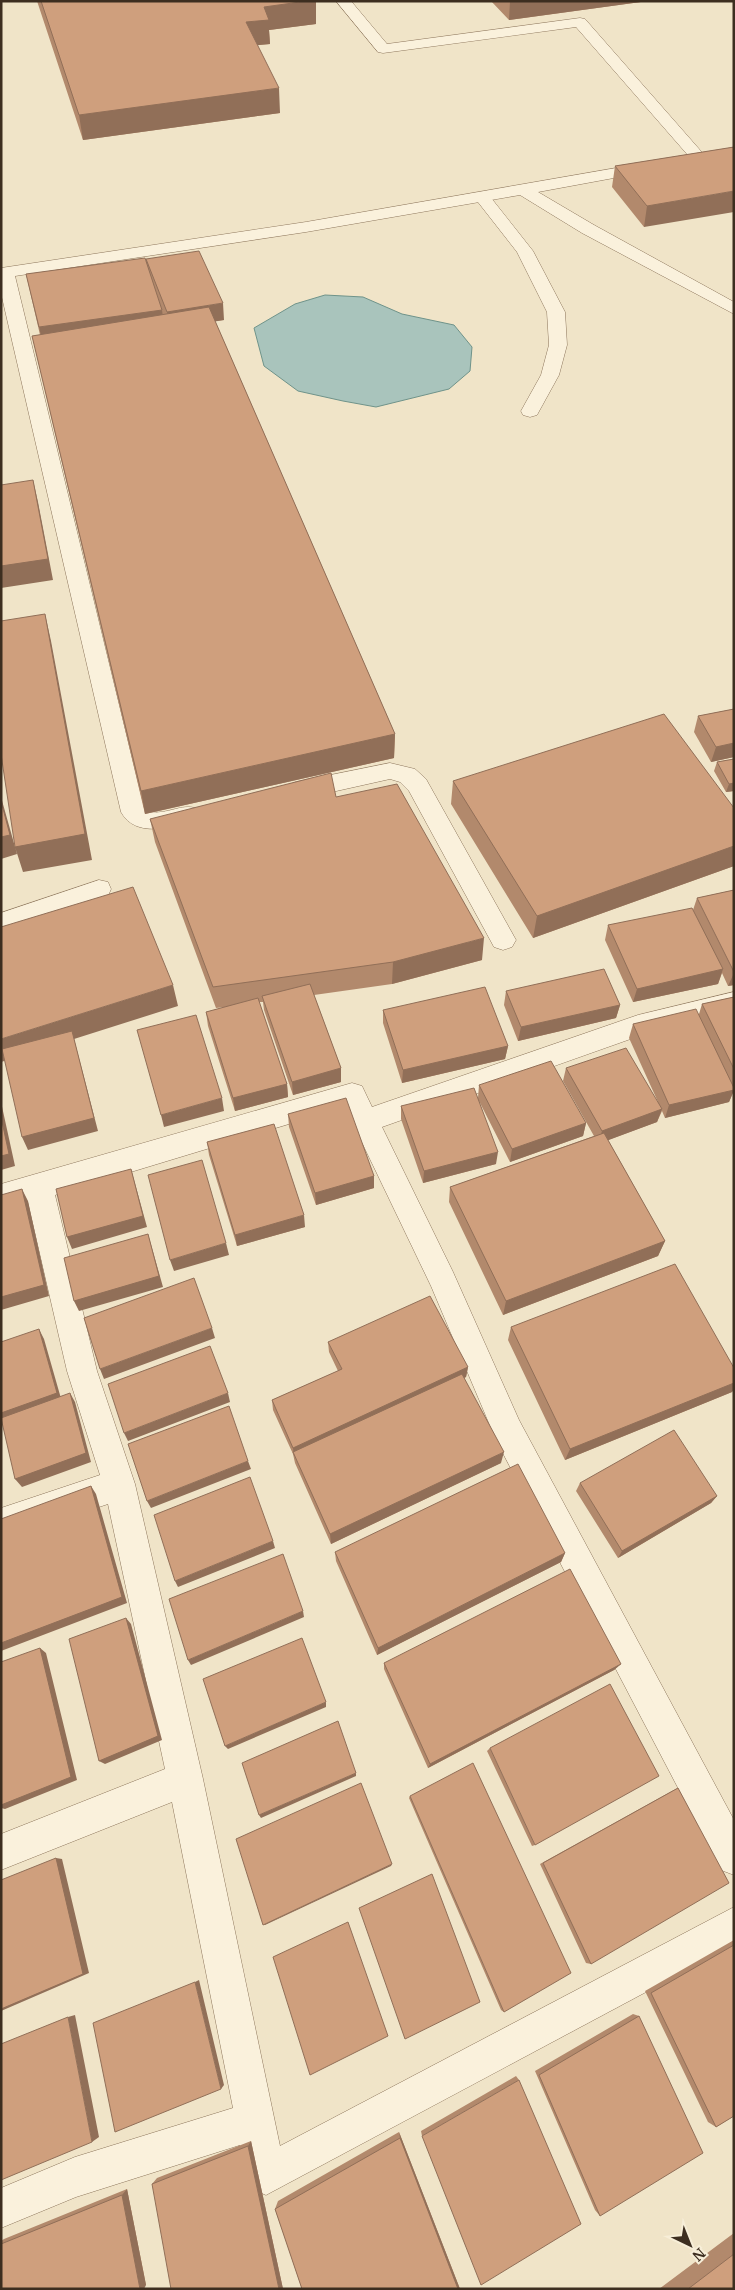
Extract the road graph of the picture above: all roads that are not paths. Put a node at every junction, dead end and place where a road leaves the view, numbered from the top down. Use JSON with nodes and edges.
{"nodes":[{"id":1,"x":343,"y":1,"type":"edge"},
{"id":2,"x":716,"y":155,"type":"edge"},
{"id":3,"x":699,"y":158,"type":"junction"},
{"id":4,"x":522,"y":189,"type":"junction"},
{"id":5,"x":482,"y":197,"type":"junction"},
{"id":6,"x":3,"y":273,"type":"edge"},
{"id":7,"x":734,"y":309,"type":"edge"},
{"id":8,"x":530,"y":411,"type":"dead end"},
{"id":9,"x":276,"y":796,"type":"edge"},
{"id":10,"x":209,"y":810,"type":"edge"},
{"id":11,"x":99,"y":890,"type":"dead end"},
{"id":12,"x":1,"y":923,"type":"edge"},
{"id":13,"x":503,"y":940,"type":"dead end"},
{"id":14,"x":734,"y":1002,"type":"edge"},
{"id":15,"x":365,"y":1121,"type":"junction"},
{"id":16,"x":39,"y":1187,"type":"junction"},
{"id":17,"x":1,"y":1197,"type":"edge"},
{"id":18,"x":119,"y":1484,"type":"junction"},
{"id":19,"x":1,"y":1524,"type":"edge"},
{"id":20,"x":185,"y":1779,"type":"junction"},
{"id":21,"x":1,"y":1852,"type":"edge"},
{"id":22,"x":734,"y":1857,"type":"edge"},
{"id":23,"x":734,"y":1925,"type":"edge"},
{"id":24,"x":254,"y":2121,"type":"junction"},
{"id":25,"x":1,"y":2208,"type":"edge"}],
"edges":[{"from":1,"to":3,"type":"street"},
{"from":2,"to":3,"type":"street"},
{"from":3,"to":4,"type":"street"},
{"from":4,"to":5,"type":"street"},
{"from":4,"to":7,"type":"street"},
{"from":5,"to":6,"type":"street"},
{"from":5,"to":8,"type":"street"},
{"from":6,"to":10,"type":"street"},
{"from":9,"to":13,"type":"street"},
{"from":11,"to":12,"type":"street"},
{"from":14,"to":15,"type":"street"},
{"from":15,"to":16,"type":"street"},
{"from":15,"to":22,"type":"street"},
{"from":16,"to":17,"type":"street"},
{"from":16,"to":18,"type":"street"},
{"from":18,"to":19,"type":"street"},
{"from":18,"to":20,"type":"street"},
{"from":20,"to":21,"type":"street"},
{"from":20,"to":24,"type":"street"},
{"from":23,"to":24,"type":"street"},
{"from":24,"to":25,"type":"street"}]}
